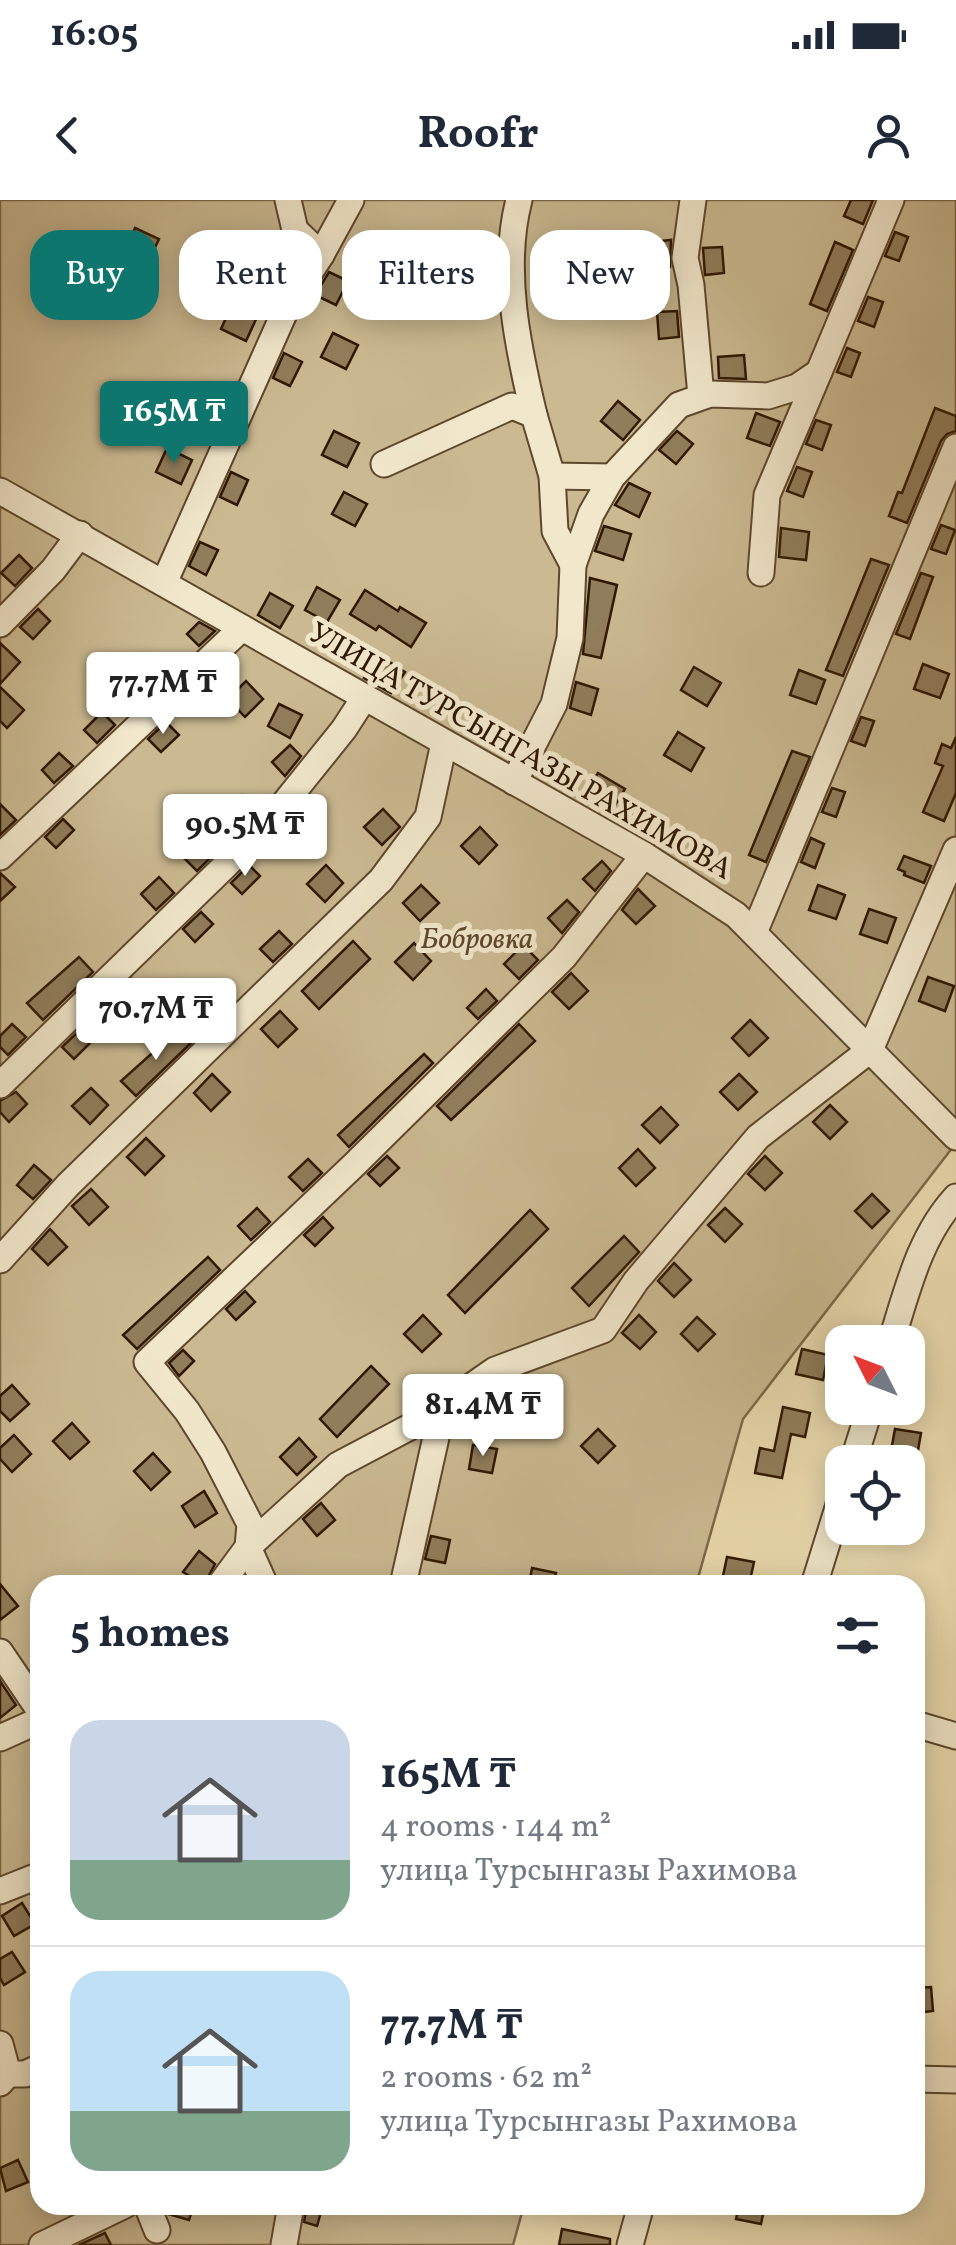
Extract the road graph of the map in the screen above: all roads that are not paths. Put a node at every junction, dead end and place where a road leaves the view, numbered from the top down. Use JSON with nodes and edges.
{"nodes":[{"id":1,"x":288,"y":200,"type":"edge"},
{"id":2,"x":351,"y":200,"type":"edge"},
{"id":3,"x":518,"y":200,"type":"edge"},
{"id":4,"x":693,"y":200,"type":"edge"},
{"id":5,"x":892,"y":200,"type":"edge"},
{"id":6,"x":295,"y":230,"type":"edge"},
{"id":7,"x":322,"y":253,"type":"edge"},
{"id":8,"x":281,"y":320,"type":"edge"},
{"id":9,"x":820,"y":372,"type":"junction"},
{"id":10,"x":701,"y":396,"type":"junction"},
{"id":11,"x":534,"y":415,"type":"junction"},
{"id":12,"x":956,"y":447,"type":"edge"},
{"id":13,"x":384,"y":464,"type":"dead end"},
{"id":14,"x":552,"y":476,"type":"junction"},
{"id":15,"x":612,"y":476,"type":"junction"},
{"id":16,"x":0,"y":492,"type":"edge"},
{"id":17,"x":80,"y":534,"type":"junction"},
{"id":18,"x":573,"y":565,"type":"junction"},
{"id":19,"x":762,"y":574,"type":"dead end"},
{"id":20,"x":164,"y":584,"type":"junction"},
{"id":21,"x":0,"y":624,"type":"edge"},
{"id":22,"x":242,"y":628,"type":"junction"},
{"id":23,"x":364,"y":698,"type":"junction"},
{"id":24,"x":444,"y":742,"type":"junction"},
{"id":25,"x":514,"y":782,"type":"junction"},
{"id":26,"x":956,"y":850,"type":"edge"},
{"id":27,"x":644,"y":854,"type":"junction"},
{"id":28,"x":0,"y":856,"type":"edge"},
{"id":29,"x":754,"y":932,"type":"junction"},
{"id":30,"x":870,"y":1050,"type":"junction"},
{"id":31,"x":0,"y":1085,"type":"edge"},
{"id":32,"x":956,"y":1137,"type":"edge"},
{"id":33,"x":956,"y":1197,"type":"edge"},
{"id":34,"x":0,"y":1260,"type":"edge"},
{"id":35,"x":896,"y":1325,"type":"edge"},
{"id":36,"x":443,"y":1406,"type":"junction"},
{"id":37,"x":827,"y":1545,"type":"edge"},
{"id":38,"x":248,"y":1547,"type":"junction"},
{"id":39,"x":227,"y":1575,"type":"edge"},
{"id":40,"x":261,"y":1575,"type":"edge"},
{"id":41,"x":406,"y":1575,"type":"edge"},
{"id":42,"x":817,"y":1575,"type":"edge"},
{"id":43,"x":0,"y":1652,"type":"edge"},
{"id":44,"x":30,"y":1696,"type":"edge"},
{"id":45,"x":30,"y":1724,"type":"edge"},
{"id":46,"x":925,"y":1727,"type":"edge"},
{"id":47,"x":956,"y":1736,"type":"edge"},
{"id":48,"x":0,"y":1738,"type":"edge"},
{"id":49,"x":30,"y":1879,"type":"edge"},
{"id":50,"x":0,"y":1890,"type":"edge"},
{"id":51,"x":0,"y":2044,"type":"edge"},
{"id":52,"x":30,"y":2071,"type":"edge"},
{"id":53,"x":4,"y":2079,"type":"edge"},
{"id":54,"x":925,"y":2080,"type":"edge"},
{"id":55,"x":956,"y":2080,"type":"edge"},
{"id":56,"x":104,"y":2215,"type":"edge"},
{"id":57,"x":150,"y":2215,"type":"edge"},
{"id":58,"x":289,"y":2215,"type":"edge"},
{"id":59,"x":638,"y":2215,"type":"edge"},
{"id":60,"x":157,"y":2230,"type":"dead end"},
{"id":61,"x":42,"y":2245,"type":"edge"},
{"id":62,"x":284,"y":2245,"type":"edge"},
{"id":63,"x":630,"y":2245,"type":"edge"}],
"edges":[{"from":1,"to":6,"type":"street"},
{"from":2,"to":7,"type":"street"},
{"from":3,"to":11,"type":"street"},
{"from":4,"to":10,"type":"street"},
{"from":5,"to":9,"type":"street"},
{"from":8,"to":20,"type":"street"},
{"from":9,"to":10,"type":"street"},
{"from":9,"to":19,"type":"street"},
{"from":10,"to":15,"type":"street"},
{"from":11,"to":13,"type":"street"},
{"from":11,"to":14,"type":"street"},
{"from":12,"to":29,"type":"street"},
{"from":14,"to":15,"type":"street"},
{"from":14,"to":18,"type":"street"},
{"from":15,"to":18,"type":"street"},
{"from":16,"to":17,"type":"street","name":"УЛИЦА ТУРСЫНГАЗЫ РАХИМОВА"},
{"from":17,"to":20,"type":"street","name":"УЛИЦА ТУРСЫНГАЗЫ РАХИМОВА"},
{"from":17,"to":21,"type":"street"},
{"from":18,"to":25,"type":"street"},
{"from":20,"to":22,"type":"street","name":"УЛИЦА ТУРСЫНГАЗЫ РАХИМОВА"},
{"from":22,"to":23,"type":"street","name":"УЛИЦА ТУРСЫНГАЗЫ РАХИМОВА"},
{"from":22,"to":28,"type":"street"},
{"from":23,"to":24,"type":"street","name":"УЛИЦА ТУРСЫНГАЗЫ РАХИМОВА"},
{"from":23,"to":31,"type":"street"},
{"from":24,"to":25,"type":"street","name":"УЛИЦА ТУРСЫНГАЗЫ РАХИМОВА"},
{"from":24,"to":34,"type":"street"},
{"from":25,"to":27,"type":"street","name":"УЛИЦА ТУРСЫНГАЗЫ РАХИМОВА"},
{"from":26,"to":30,"type":"street"},
{"from":27,"to":29,"type":"street","name":"УЛИЦА ТУРСЫНГАЗЫ РАХИМОВА"},
{"from":27,"to":38,"type":"street"},
{"from":29,"to":30,"type":"street","name":"УЛИЦА ТУРСЫНГАЗЫ РАХИМОВА"},
{"from":30,"to":32,"type":"street","name":"УЛИЦА ТУРСЫНГАЗЫ РАХИМОВА"},
{"from":30,"to":36,"type":"street"},
{"from":33,"to":35,"type":"street"},
{"from":36,"to":38,"type":"street"},
{"from":36,"to":41,"type":"street"},
{"from":37,"to":42,"type":"street"},
{"from":38,"to":39,"type":"street"},
{"from":38,"to":40,"type":"street"},
{"from":43,"to":44,"type":"street"},
{"from":45,"to":48,"type":"street"},
{"from":46,"to":47,"type":"street"},
{"from":49,"to":50,"type":"street"},
{"from":51,"to":53,"type":"street"},
{"from":52,"to":53,"type":"street"},
{"from":54,"to":55,"type":"street"},
{"from":56,"to":61,"type":"street"},
{"from":57,"to":60,"type":"street"},
{"from":58,"to":62,"type":"street"},
{"from":59,"to":63,"type":"street"}]}
